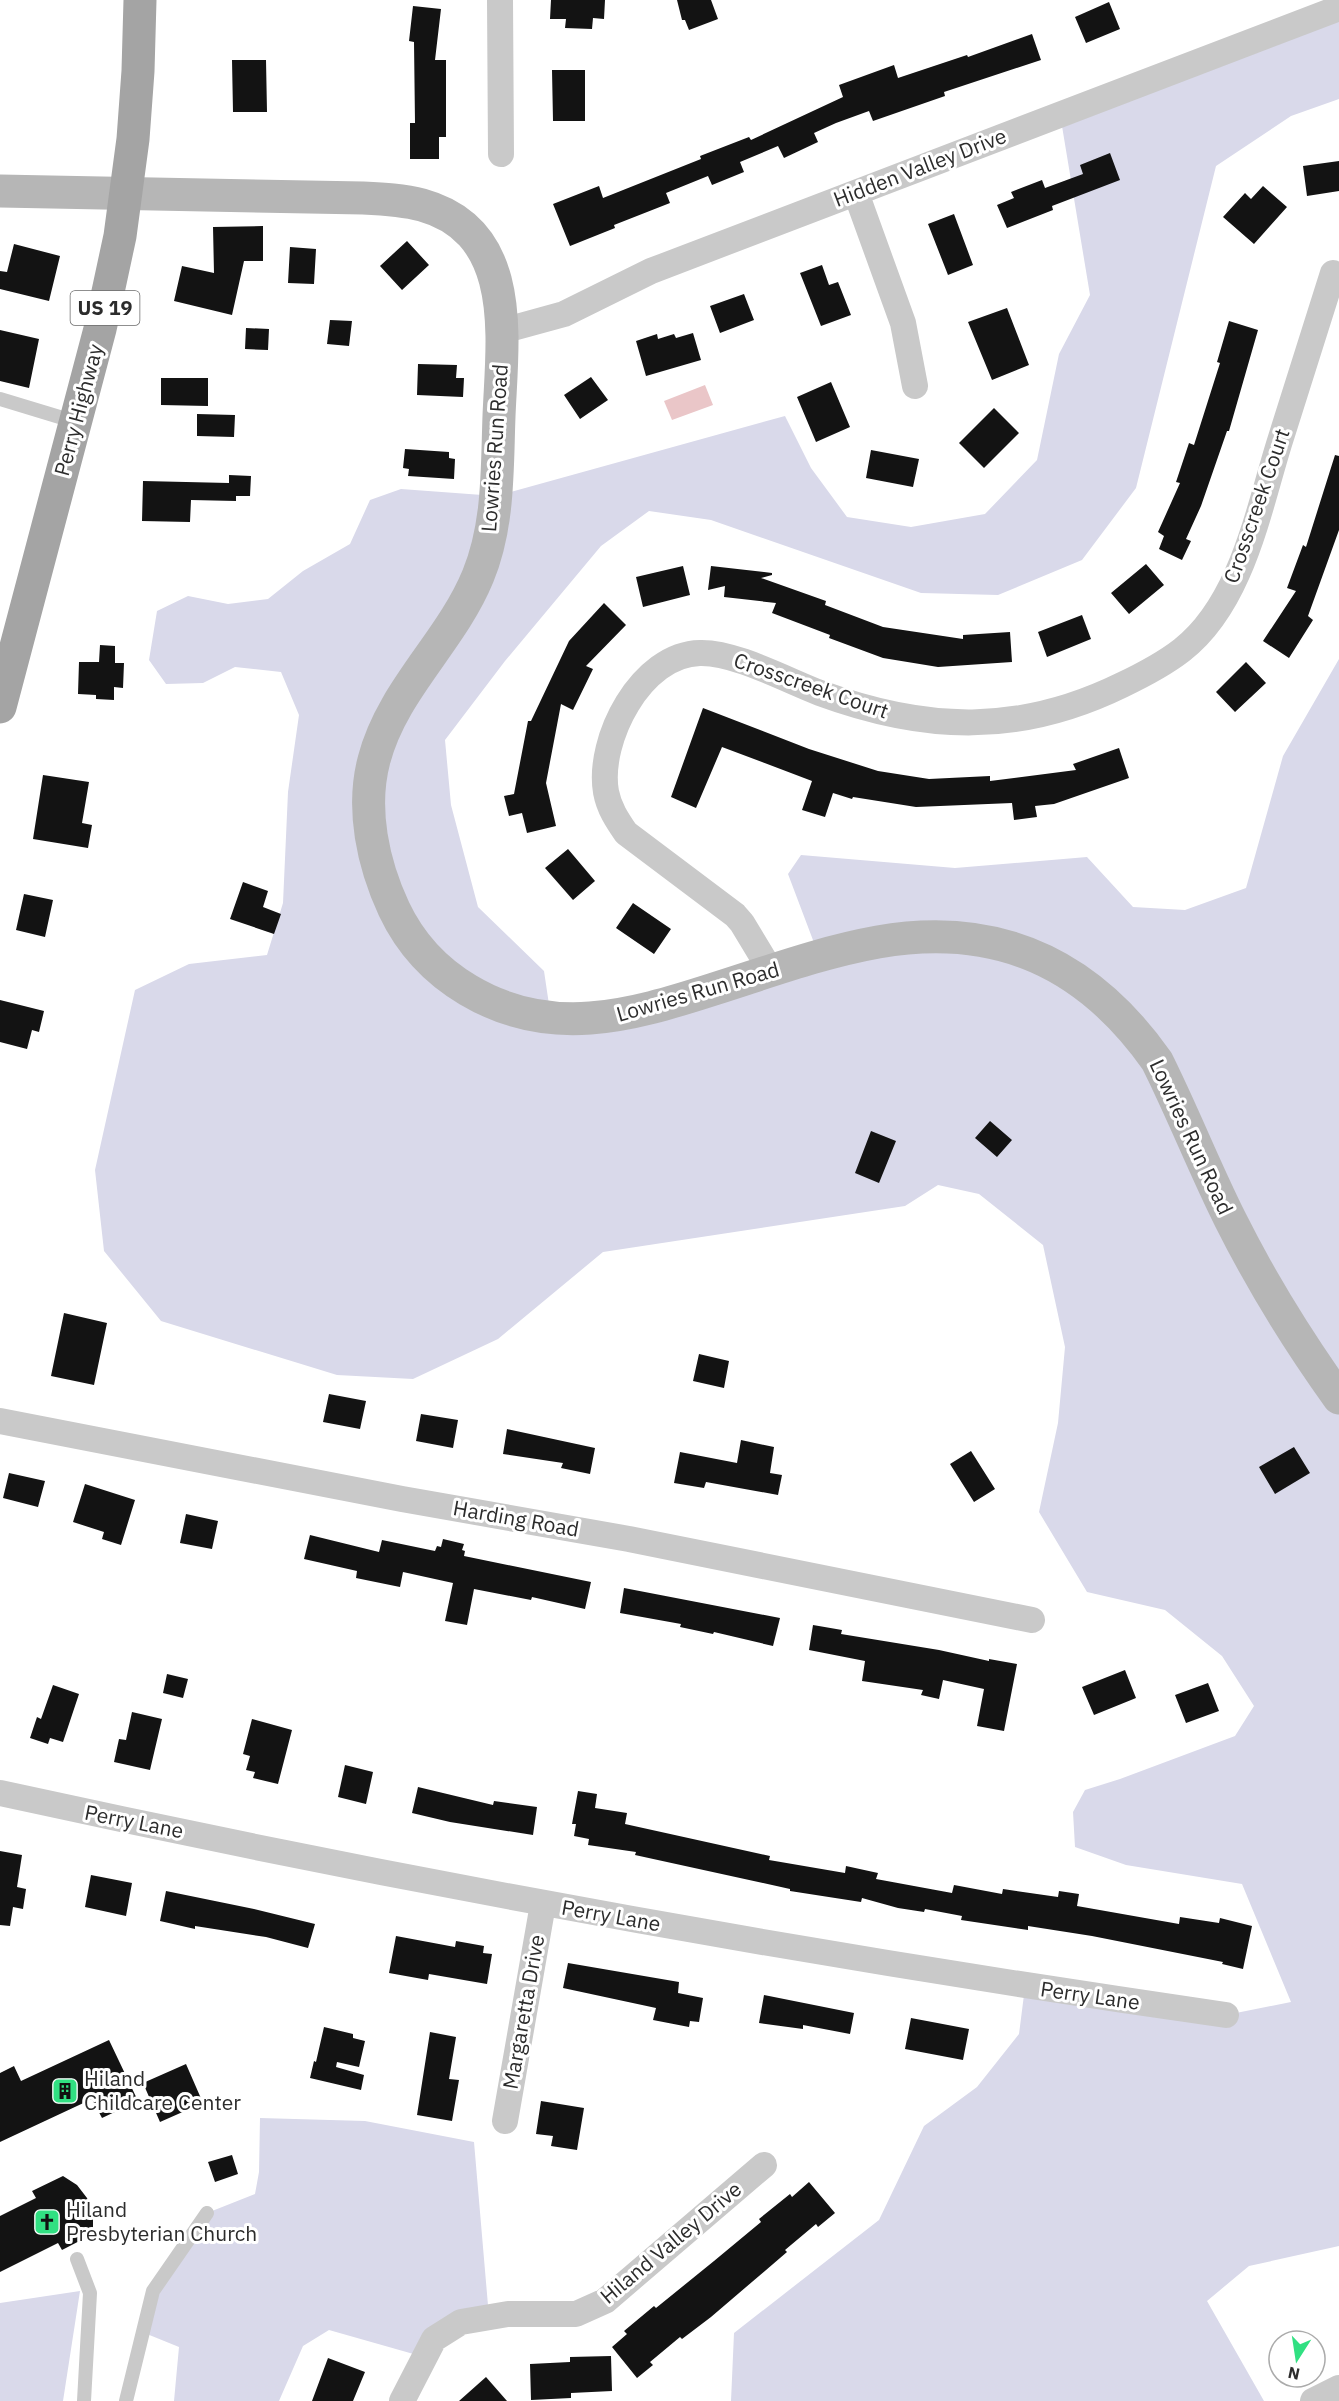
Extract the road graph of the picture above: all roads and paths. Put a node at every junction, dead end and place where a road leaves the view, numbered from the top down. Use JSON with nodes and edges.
{"nodes":[{"id":1,"x":140,"y":0,"type":"edge"},
{"id":2,"x":500,"y":0,"type":"edge"},
{"id":3,"x":1339,"y":8,"type":"edge"},
{"id":4,"x":501,"y":154,"type":"dead end"},
{"id":5,"x":0,"y":190,"type":"edge"},
{"id":6,"x":127,"y":193,"type":"junction"},
{"id":7,"x":856,"y":193,"type":"junction"},
{"id":8,"x":1333,"y":273,"type":"dead end"},
{"id":9,"x":502,"y":331,"type":"junction"},
{"id":10,"x":915,"y":386,"type":"dead end"},
{"id":11,"x":0,"y":399,"type":"edge"},
{"id":12,"x":76,"y":422,"type":"junction"},
{"id":13,"x":2,"y":688,"type":"edge"},
{"id":14,"x":771,"y":971,"type":"junction"},
{"id":15,"x":1335,"y":1393,"type":"edge"},
{"id":16,"x":0,"y":1421,"type":"edge"},
{"id":17,"x":1032,"y":1620,"type":"dead end"},
{"id":18,"x":0,"y":1793,"type":"edge"},
{"id":19,"x":543,"y":1904,"type":"junction"},
{"id":20,"x":1226,"y":2016,"type":"dead end"},
{"id":21,"x":505,"y":2121,"type":"dead end"},
{"id":22,"x":764,"y":2165,"type":"dead end"},
{"id":23,"x":207,"y":2213,"type":"dead end"},
{"id":24,"x":77,"y":2259,"type":"dead end"},
{"id":25,"x":1339,"y":2388,"type":"edge"},
{"id":26,"x":84,"y":2401,"type":"edge"},
{"id":27,"x":126,"y":2401,"type":"edge"},
{"id":28,"x":402,"y":2401,"type":"edge"},
{"id":29,"x":1313,"y":2401,"type":"edge"}],
"edges":[{"from":1,"to":6,"type":"main road","name":"Perry Highway","number":"US 19"},
{"from":2,"to":4,"type":"street"},
{"from":3,"to":7,"type":"street","name":"Hidden Valley Drive"},
{"from":5,"to":6,"type":"street","name":"Lowries Run Road"},
{"from":6,"to":9,"type":"street","name":"Lowries Run Road"},
{"from":6,"to":12,"type":"main road","name":"Perry Highway","number":"US 19"},
{"from":7,"to":9,"type":"street","name":"Hidden Valley Drive"},
{"from":7,"to":10,"type":"street"},
{"from":8,"to":14,"type":"street","name":"Crosscreek Court"},
{"from":9,"to":14,"type":"street","name":"Lowries Run Road"},
{"from":11,"to":12,"type":"lane"},
{"from":12,"to":13,"type":"main road","name":"Perry Highway","number":"US 19"},
{"from":14,"to":15,"type":"street","name":"Lowries Run Road"},
{"from":16,"to":17,"type":"street","name":"Harding Road"},
{"from":18,"to":19,"type":"street","name":"Perry Lane"},
{"from":19,"to":20,"type":"street","name":"Perry Lane"},
{"from":19,"to":21,"type":"street","name":"Margaretta Drive"},
{"from":22,"to":28,"type":"street","name":"Hiland Valley Drive"},
{"from":23,"to":27,"type":"lane"},
{"from":24,"to":26,"type":"lane"},
{"from":25,"to":29,"type":"street"}]}
